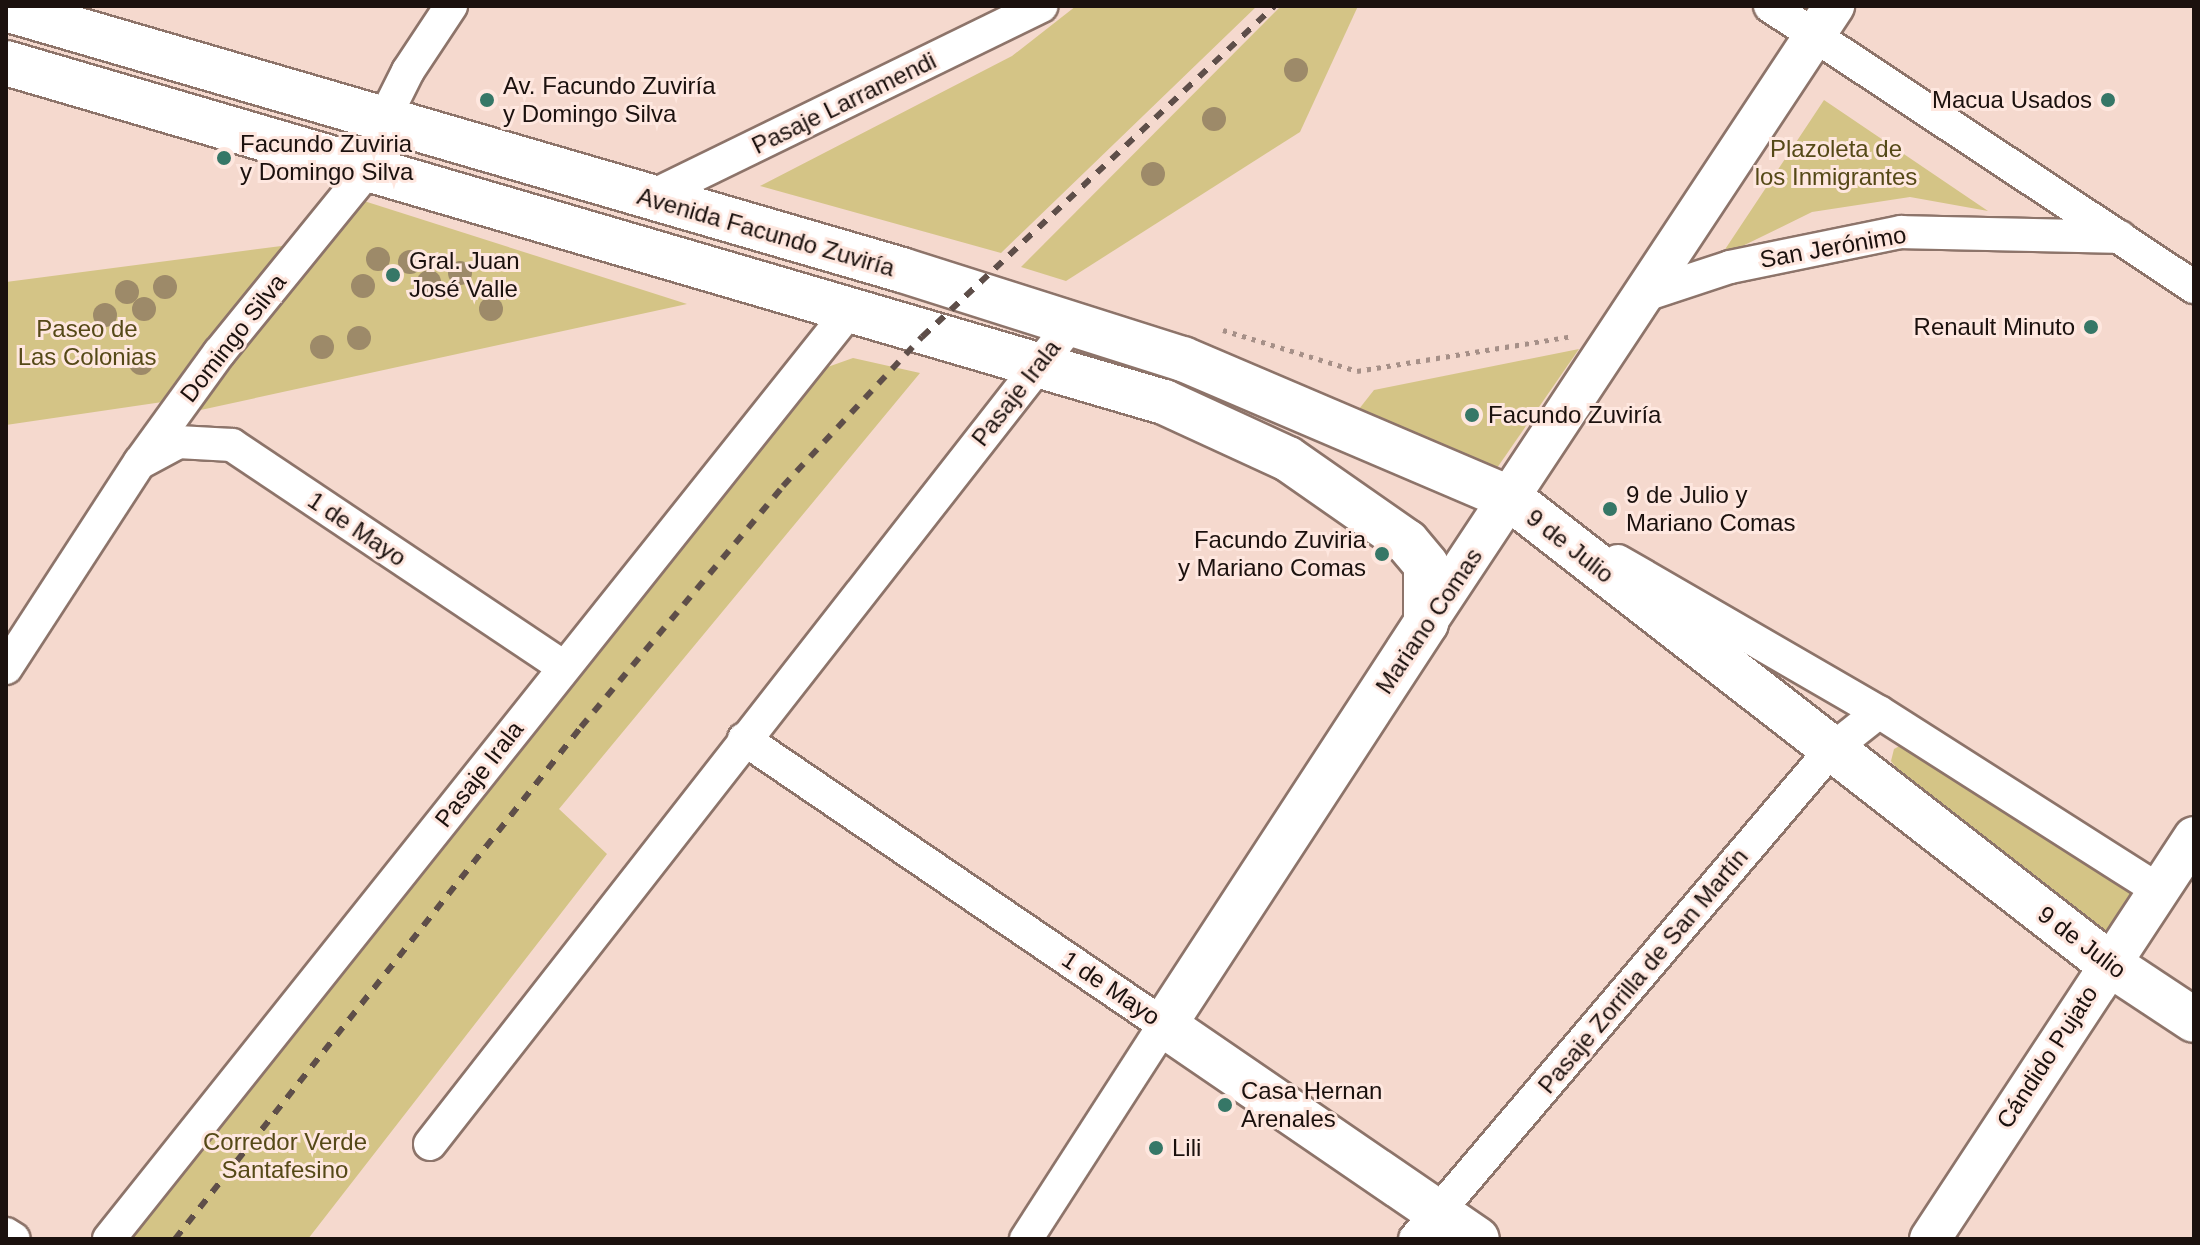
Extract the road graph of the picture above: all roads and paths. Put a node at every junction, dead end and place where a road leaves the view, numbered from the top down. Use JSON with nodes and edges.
{"nodes":[{"id":1,"x":451,"y":6,"type":"edge"},
{"id":2,"x":1770,"y":6,"type":"edge"},
{"id":3,"x":1038,"y":7,"type":"edge"},
{"id":4,"x":6,"y":9,"type":"edge"},
{"id":5,"x":1824,"y":21,"type":"edge"},
{"id":6,"x":6,"y":63,"type":"edge"},
{"id":7,"x":383,"y":121,"type":"junction"},
{"id":8,"x":367,"y":171,"type":"junction"},
{"id":9,"x":646,"y":199,"type":"junction"},
{"id":10,"x":2120,"y":237,"type":"junction"},
{"id":11,"x":2194,"y":287,"type":"edge"},
{"id":12,"x":1648,"y":294,"type":"junction"},
{"id":13,"x":850,"y":310,"type":"junction"},
{"id":14,"x":1071,"y":324,"type":"junction"},
{"id":15,"x":1624,"y":327,"type":"junction"},
{"id":16,"x":1220,"y":329,"type":"dead end"},
{"id":17,"x":1038,"y":365,"type":"junction"},
{"id":18,"x":140,"y":462,"type":"junction"},
{"id":19,"x":1511,"y":499,"type":"junction"},
{"id":20,"x":1426,"y":623,"type":"junction"},
{"id":21,"x":564,"y":667,"type":"junction"},
{"id":22,"x":6,"y":668,"type":"edge"},
{"id":23,"x":1879,"y":712,"type":"junction"},
{"id":24,"x":744,"y":739,"type":"junction"},
{"id":25,"x":1831,"y":750,"type":"junction"},
{"id":26,"x":2194,"y":837,"type":"edge"},
{"id":27,"x":2158,"y":890,"type":"junction"},
{"id":28,"x":2108,"y":963,"type":"junction"},
{"id":29,"x":2194,"y":1020,"type":"edge"},
{"id":30,"x":1164,"y":1025,"type":"junction"},
{"id":31,"x":430,"y":1144,"type":"dead end"},
{"id":32,"x":1426,"y":1226,"type":"edge"},
{"id":33,"x":6,"y":1234,"type":"edge"},
{"id":34,"x":14,"y":1239,"type":"edge"},
{"id":35,"x":109,"y":1239,"type":"edge"},
{"id":36,"x":1026,"y":1239,"type":"edge"},
{"id":37,"x":1477,"y":1239,"type":"edge"},
{"id":38,"x":1930,"y":1239,"type":"edge"}],
"edges":[{"from":1,"to":7,"type":"street","name":"Domingo Silva"},
{"from":2,"to":5,"type":"street"},
{"from":3,"to":9,"type":"street","name":"Pasaje Larramendi"},
{"from":4,"to":7,"type":"main road","name":"Avenida Facundo Zuviría"},
{"from":5,"to":10,"type":"street"},
{"from":5,"to":12,"type":"street","name":"Mariano Comas"},
{"from":6,"to":8,"type":"main road","name":"Avenida Facundo Zuviría"},
{"from":7,"to":8,"type":"street","name":"Domingo Silva"},
{"from":7,"to":9,"type":"main road","name":"Avenida Facundo Zuviría"},
{"from":8,"to":13,"type":"main road","name":"Avenida Facundo Zuviría"},
{"from":8,"to":18,"type":"street","name":"Domingo Silva"},
{"from":9,"to":14,"type":"main road","name":"Avenida Facundo Zuviría"},
{"from":10,"to":11,"type":"street"},
{"from":10,"to":12,"type":"street","name":"San Jerónimo"},
{"from":12,"to":15,"type":"street","name":"Mariano Comas"},
{"from":13,"to":17,"type":"main road","name":"Avenida Facundo Zuviría"},
{"from":13,"to":21,"type":"street","name":"Pasaje Irala"},
{"from":14,"to":17,"type":"street","name":"Pasaje Irala"},
{"from":14,"to":19,"type":"main road","name":"Avenida Facundo Zuviría"},
{"from":15,"to":16,"type":"path"},
{"from":15,"to":19,"type":"street","name":"Mariano Comas"},
{"from":17,"to":20,"type":"main road","name":"Avenida Facundo Zuviría"},
{"from":17,"to":24,"type":"street","name":"Pasaje Irala"},
{"from":18,"to":21,"type":"street","name":"1 de Mayo"},
{"from":18,"to":22,"type":"street","name":"Domingo Silva"},
{"from":19,"to":20,"type":"street","name":"Mariano Comas"},
{"from":19,"to":23,"type":"street","name":"9 de Julio"},
{"from":19,"to":25,"type":"main road","name":"9 de Julio"},
{"from":20,"to":30,"type":"main road","name":"Mariano Comas"},
{"from":21,"to":35,"type":"street","name":"Pasaje Irala"},
{"from":23,"to":25,"type":"street","name":"Pasaje Zorrilla de San Martín"},
{"from":23,"to":27,"type":"street","name":"9 de Julio"},
{"from":24,"to":30,"type":"street","name":"1 de Mayo"},
{"from":24,"to":31,"type":"street","name":"Pasaje Irala"},
{"from":25,"to":28,"type":"main road","name":"9 de Julio"},
{"from":25,"to":32,"type":"street","name":"Pasaje Zorrilla de San Martín"},
{"from":26,"to":27,"type":"street","name":"Cándido Pujato"},
{"from":27,"to":28,"type":"street","name":"Cándido Pujato"},
{"from":28,"to":29,"type":"main road","name":"9 de Julio"},
{"from":28,"to":38,"type":"street","name":"Cándido Pujato"},
{"from":30,"to":32,"type":"main road","name":"1 de Mayo"},
{"from":30,"to":36,"type":"street","name":"Mariano Comas"},
{"from":32,"to":37,"type":"main road","name":"1 de Mayo"},
{"from":33,"to":34,"type":"street"}]}
